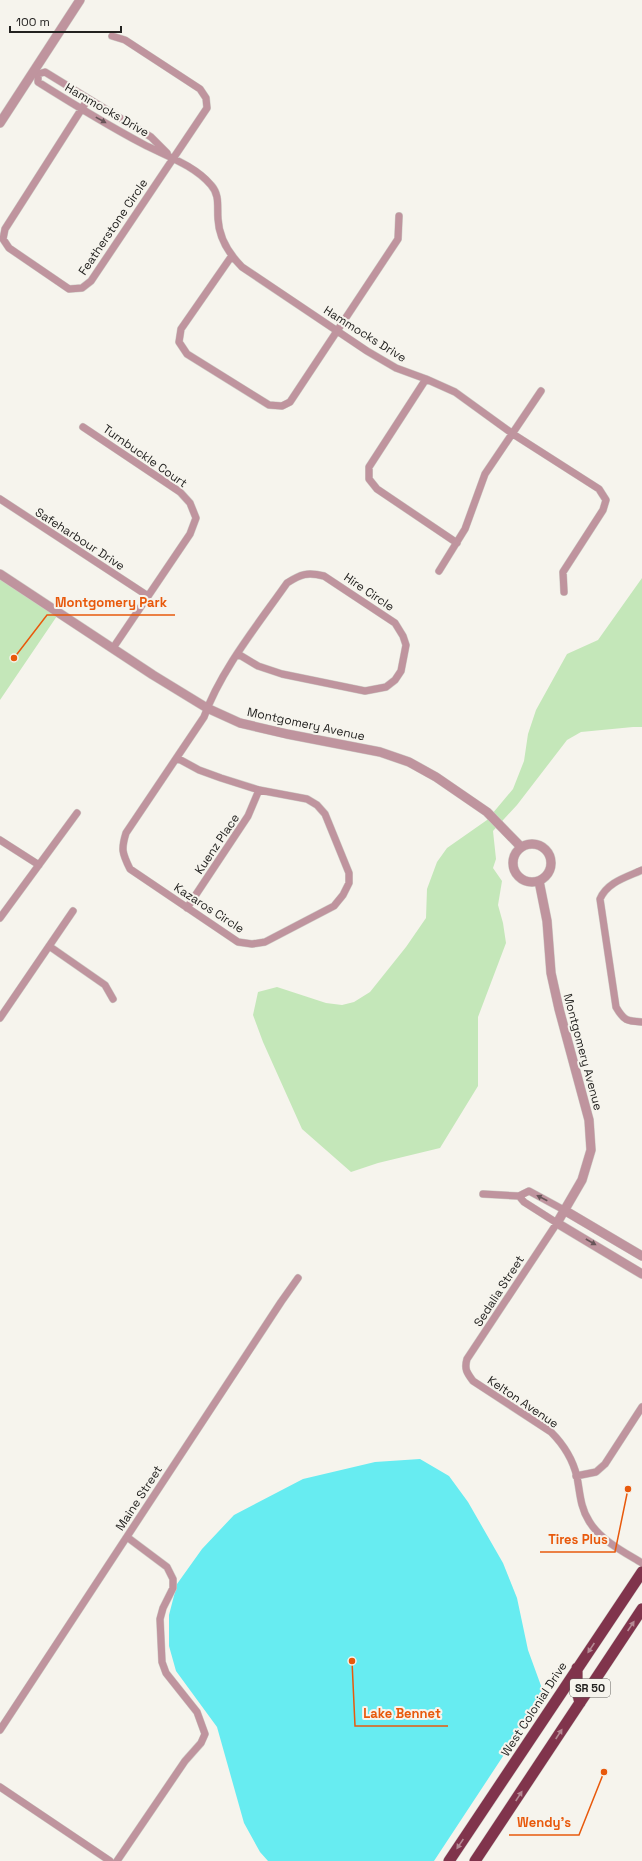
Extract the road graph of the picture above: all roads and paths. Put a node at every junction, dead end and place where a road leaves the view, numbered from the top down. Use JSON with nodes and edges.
{"nodes":[{"id":1,"x":80,"y":0,"type":"edge"},
{"id":2,"x":112,"y":36,"type":"dead end"},
{"id":3,"x":36,"y":73,"type":"junction"},
{"id":4,"x":88,"y":99,"type":"junction"},
{"id":5,"x":82,"y":110,"type":"junction"},
{"id":6,"x":0,"y":123,"type":"edge"},
{"id":7,"x":173,"y":158,"type":"junction"},
{"id":8,"x":399,"y":216,"type":"dead end"},
{"id":9,"x":232,"y":257,"type":"junction"},
{"id":10,"x":338,"y":330,"type":"junction"},
{"id":11,"x":426,"y":379,"type":"junction"},
{"id":12,"x":541,"y":391,"type":"dead end"},
{"id":13,"x":83,"y":427,"type":"dead end"},
{"id":14,"x":513,"y":434,"type":"junction"},
{"id":15,"x":0,"y":500,"type":"edge"},
{"id":16,"x":457,"y":543,"type":"junction"},
{"id":17,"x":439,"y":570,"type":"dead end"},
{"id":18,"x":0,"y":574,"type":"edge"},
{"id":19,"x":564,"y":592,"type":"dead end"},
{"id":20,"x":148,"y":596,"type":"junction"},
{"id":21,"x":113,"y":648,"type":"junction"},
{"id":22,"x":238,"y":654,"type":"junction"},
{"id":23,"x":208,"y":708,"type":"junction"},
{"id":24,"x":177,"y":758,"type":"junction"},
{"id":25,"x":259,"y":790,"type":"junction"},
{"id":26,"x":78,"y":813,"type":"dead end"},
{"id":27,"x":0,"y":840,"type":"edge"},
{"id":28,"x":521,"y":847,"type":"junction"},
{"id":29,"x":39,"y":865,"type":"junction"},
{"id":30,"x":642,"y":870,"type":"edge"},
{"id":31,"x":539,"y":881,"type":"junction"},
{"id":32,"x":187,"y":908,"type":"junction"},
{"id":33,"x":73,"y":911,"type":"dead end"},
{"id":34,"x":0,"y":918,"type":"edge"},
{"id":35,"x":49,"y":946,"type":"junction"},
{"id":36,"x":113,"y":999,"type":"dead end"},
{"id":37,"x":0,"y":1018,"type":"edge"},
{"id":38,"x":642,"y":1022,"type":"edge"},
{"id":39,"x":483,"y":1194,"type":"dead end"},
{"id":40,"x":520,"y":1196,"type":"junction"},
{"id":41,"x":564,"y":1210,"type":"junction"},
{"id":42,"x":557,"y":1223,"type":"junction"},
{"id":43,"x":642,"y":1256,"type":"edge"},
{"id":44,"x":642,"y":1274,"type":"edge"},
{"id":45,"x":298,"y":1278,"type":"dead end"},
{"id":46,"x":467,"y":1373,"type":"joint"},
{"id":47,"x":642,"y":1406,"type":"edge"},
{"id":48,"x":576,"y":1476,"type":"junction"},
{"id":49,"x":127,"y":1538,"type":"junction"},
{"id":50,"x":642,"y":1563,"type":"edge"},
{"id":51,"x":642,"y":1572,"type":"edge"},
{"id":52,"x":642,"y":1609,"type":"edge"},
{"id":53,"x":577,"y":1667,"type":"junction"},
{"id":54,"x":580,"y":1703,"type":"junction"},
{"id":55,"x":0,"y":1730,"type":"edge"},
{"id":56,"x":0,"y":1786,"type":"edge"},
{"id":57,"x":110,"y":1861,"type":"edge"},
{"id":58,"x":117,"y":1861,"type":"edge"},
{"id":59,"x":449,"y":1861,"type":"edge"},
{"id":60,"x":476,"y":1861,"type":"edge"}],
"edges":[{"from":1,"to":3,"type":"street"},
{"from":2,"to":7,"type":"street","name":"Featherstone Circle"},
{"from":3,"to":4,"type":"street","name":"Hammocks Drive"},
{"from":3,"to":5,"type":"street","name":"Hammocks Drive"},
{"from":3,"to":6,"type":"street"},
{"from":4,"to":5,"type":"street","name":"Featherstone Circle"},
{"from":4,"to":7,"type":"street","name":"Hammocks Drive"},
{"from":5,"to":7,"type":"street","name":"Hammocks Drive","one_way":true},
{"from":5,"to":7,"type":"street","name":"Featherstone Circle"},
{"from":7,"to":9,"type":"street","name":"Hammocks Drive"},
{"from":8,"to":10,"type":"street"},
{"from":9,"to":10,"type":"street","name":"Hammocks Drive"},
{"from":9,"to":10,"type":"street"},
{"from":10,"to":11,"type":"street","name":"Hammocks Drive"},
{"from":11,"to":14,"type":"street","name":"Hammocks Drive"},
{"from":11,"to":16,"type":"street"},
{"from":12,"to":14,"type":"street"},
{"from":13,"to":20,"type":"street","name":"Turnbuckle Court"},
{"from":14,"to":16,"type":"street"},
{"from":14,"to":19,"type":"street","name":"Hammocks Drive"},
{"from":15,"to":20,"type":"street","name":"Safeharbour Drive"},
{"from":16,"to":17,"type":"street"},
{"from":18,"to":21,"type":"street","name":"Montgomery Avenue"},
{"from":20,"to":21,"type":"street","name":"Turnbuckle Court"},
{"from":21,"to":23,"type":"street","name":"Montgomery Avenue"},
{"from":22,"to":22,"type":"street","name":"Hire Circle"},
{"from":22,"to":23,"type":"street","name":"Hire Circle"},
{"from":23,"to":24,"type":"street","name":"Kazaros Circle"},
{"from":23,"to":28,"type":"street","name":"Montgomery Avenue"},
{"from":24,"to":25,"type":"street","name":"Kazaros Circle"},
{"from":24,"to":32,"type":"street","name":"Kazaros Circle"},
{"from":25,"to":32,"type":"street","name":"Kuenz Place"},
{"from":25,"to":32,"type":"street","name":"Kazaros Circle"},
{"from":26,"to":29,"type":"street"},
{"from":27,"to":29,"type":"street"},
{"from":28,"to":31,"type":"street"},
{"from":28,"to":31,"type":"street"},
{"from":29,"to":34,"type":"street"},
{"from":30,"to":38,"type":"street"},
{"from":31,"to":41,"type":"street","name":"Montgomery Avenue"},
{"from":33,"to":35,"type":"street"},
{"from":35,"to":36,"type":"street"},
{"from":35,"to":37,"type":"street"},
{"from":39,"to":40,"type":"street"},
{"from":41,"to":40,"type":"street","one_way":true},
{"from":40,"to":42,"type":"street"},
{"from":41,"to":42,"type":"street","name":"Montgomery Avenue"},
{"from":41,"to":43,"type":"street"},
{"from":42,"to":44,"type":"street","one_way":true},
{"from":42,"to":46,"type":"street","name":"Sedalia Street"},
{"from":45,"to":49,"type":"street","name":"Maine Street"},
{"from":46,"to":48,"type":"street","name":"Kelton Avenue"},
{"from":47,"to":48,"type":"street"},
{"from":48,"to":50,"type":"street","name":"Kelton Avenue"},
{"from":49,"to":55,"type":"street","name":"Maine Street"},
{"from":49,"to":58,"type":"street"},
{"from":51,"to":53,"type":"highway","name":"West Colonial Drive","number":"SR 50","one_way":true},
{"from":54,"to":52,"type":"highway","number":"SR 50","one_way":true},
{"from":53,"to":54,"type":"highway"},
{"from":53,"to":59,"type":"highway","name":"West Colonial Drive","number":"SR 50","one_way":true},
{"from":60,"to":54,"type":"highway","number":"SR 50","one_way":true},
{"from":56,"to":57,"type":"street"}]}
